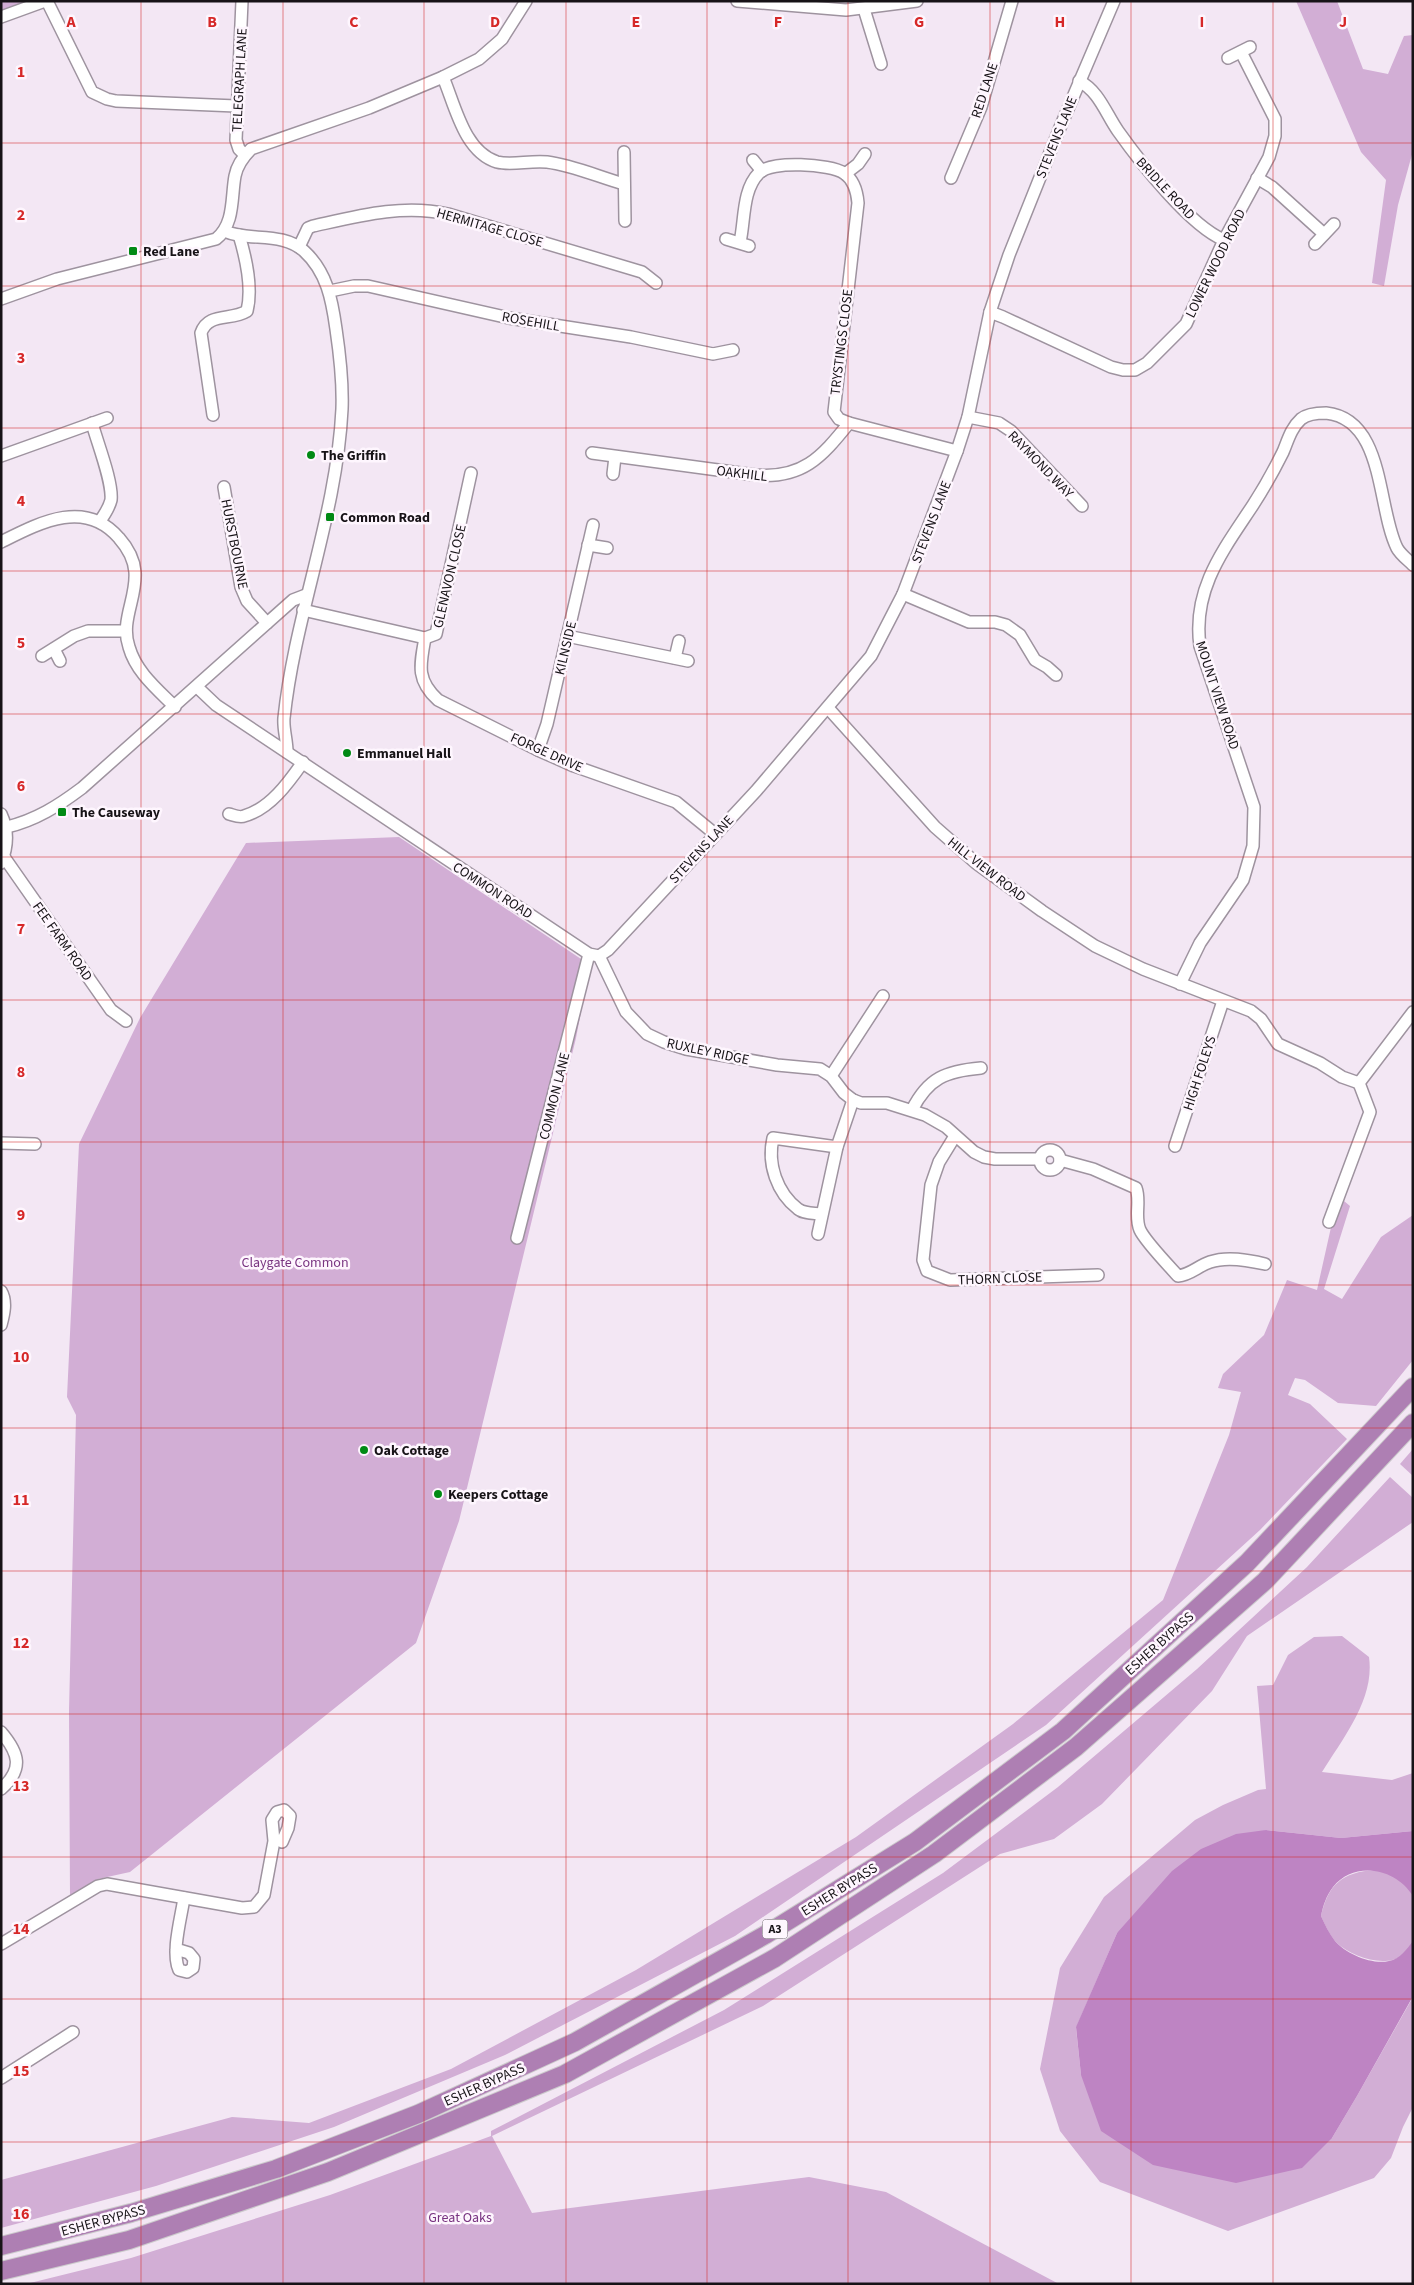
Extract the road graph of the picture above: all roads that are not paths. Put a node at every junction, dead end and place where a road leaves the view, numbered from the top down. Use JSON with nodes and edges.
{"nodes":[{"id":1,"x":46,"y":1,"type":"edge"},
{"id":2,"x":242,"y":1,"type":"edge"},
{"id":3,"x":526,"y":1,"type":"edge"},
{"id":4,"x":737,"y":1,"type":"edge"},
{"id":5,"x":917,"y":1,"type":"edge"},
{"id":6,"x":1012,"y":1,"type":"edge"},
{"id":7,"x":1114,"y":1,"type":"edge"},
{"id":8,"x":864,"y":9,"type":"junction"},
{"id":9,"x":1,"y":16,"type":"edge"},
{"id":10,"x":1228,"y":58,"type":"dead end"},
{"id":11,"x":881,"y":64,"type":"dead end"},
{"id":12,"x":444,"y":77,"type":"junction"},
{"id":13,"x":1079,"y":81,"type":"junction"},
{"id":14,"x":236,"y":106,"type":"junction"},
{"id":15,"x":624,"y":152,"type":"dead end"},
{"id":16,"x":865,"y":154,"type":"dead end"},
{"id":17,"x":245,"y":156,"type":"junction"},
{"id":18,"x":753,"y":160,"type":"dead end"},
{"id":19,"x":762,"y":170,"type":"junction"},
{"id":20,"x":845,"y":174,"type":"junction"},
{"id":21,"x":951,"y":178,"type":"dead end"},
{"id":22,"x":1257,"y":178,"type":"junction"},
{"id":23,"x":624,"y":184,"type":"junction"},
{"id":24,"x":625,"y":221,"type":"dead end"},
{"id":25,"x":1334,"y":224,"type":"dead end"},
{"id":26,"x":224,"y":231,"type":"junction"},
{"id":27,"x":1324,"y":234,"type":"junction"},
{"id":28,"x":239,"y":235,"type":"junction"},
{"id":29,"x":726,"y":239,"type":"dead end"},
{"id":30,"x":1224,"y":240,"type":"junction"},
{"id":31,"x":1315,"y":244,"type":"dead end"},
{"id":32,"x":299,"y":247,"type":"junction"},
{"id":33,"x":656,"y":284,"type":"dead end"},
{"id":34,"x":330,"y":291,"type":"junction"},
{"id":35,"x":1,"y":299,"type":"edge"},
{"id":36,"x":990,"y":312,"type":"junction"},
{"id":37,"x":733,"y":350,"type":"dead end"},
{"id":38,"x":213,"y":415,"type":"dead end"},
{"id":39,"x":968,"y":417,"type":"junction"},
{"id":40,"x":107,"y":418,"type":"dead end"},
{"id":41,"x":92,"y":423,"type":"junction"},
{"id":42,"x":849,"y":423,"type":"junction"},
{"id":43,"x":958,"y":452,"type":"junction"},
{"id":44,"x":592,"y":453,"type":"dead end"},
{"id":45,"x":1,"y":456,"type":"edge"},
{"id":46,"x":615,"y":457,"type":"junction"},
{"id":47,"x":471,"y":473,"type":"dead end"},
{"id":48,"x":613,"y":474,"type":"dead end"},
{"id":49,"x":224,"y":488,"type":"dead end"},
{"id":50,"x":1082,"y":506,"type":"dead end"},
{"id":51,"x":100,"y":521,"type":"junction"},
{"id":52,"x":593,"y":525,"type":"dead end"},
{"id":53,"x":1,"y":542,"type":"edge"},
{"id":54,"x":588,"y":545,"type":"junction"},
{"id":55,"x":607,"y":548,"type":"dead end"},
{"id":56,"x":1413,"y":564,"type":"edge"},
{"id":57,"x":902,"y":594,"type":"junction"},
{"id":58,"x":306,"y":595,"type":"junction"},
{"id":59,"x":303,"y":610,"type":"junction"},
{"id":60,"x":267,"y":623,"type":"junction"},
{"id":61,"x":126,"y":631,"type":"junction"},
{"id":62,"x":567,"y":636,"type":"junction"},
{"id":63,"x":425,"y":638,"type":"junction"},
{"id":64,"x":679,"y":641,"type":"dead end"},
{"id":65,"x":54,"y":649,"type":"junction"},
{"id":66,"x":42,"y":656,"type":"dead end"},
{"id":67,"x":675,"y":658,"type":"junction"},
{"id":68,"x":60,"y":661,"type":"dead end"},
{"id":69,"x":688,"y":661,"type":"dead end"},
{"id":70,"x":1056,"y":675,"type":"dead end"},
{"id":71,"x":197,"y":687,"type":"junction"},
{"id":72,"x":175,"y":707,"type":"junction"},
{"id":73,"x":828,"y":708,"type":"junction"},
{"id":74,"x":538,"y":750,"type":"junction"},
{"id":75,"x":287,"y":752,"type":"junction"},
{"id":76,"x":303,"y":762,"type":"junction"},
{"id":77,"x":1,"y":814,"type":"edge"},
{"id":78,"x":228,"y":814,"type":"dead end"},
{"id":79,"x":7,"y":827,"type":"junction"},
{"id":80,"x":715,"y":834,"type":"junction"},
{"id":81,"x":2,"y":860,"type":"edge"},
{"id":82,"x":594,"y":955,"type":"junction"},
{"id":83,"x":1180,"y":984,"type":"junction"},
{"id":84,"x":883,"y":996,"type":"dead end"},
{"id":85,"x":1223,"y":1000,"type":"junction"},
{"id":86,"x":1413,"y":1012,"type":"edge"},
{"id":87,"x":126,"y":1022,"type":"dead end"},
{"id":88,"x":980,"y":1068,"type":"dead end"},
{"id":89,"x":832,"y":1076,"type":"junction"},
{"id":90,"x":1359,"y":1083,"type":"junction"},
{"id":91,"x":853,"y":1100,"type":"junction"},
{"id":92,"x":912,"y":1110,"type":"junction"},
{"id":93,"x":955,"y":1136,"type":"junction"},
{"id":94,"x":1,"y":1143,"type":"edge"},
{"id":95,"x":35,"y":1144,"type":"dead end"},
{"id":96,"x":1175,"y":1146,"type":"dead end"},
{"id":97,"x":837,"y":1148,"type":"junction"},
{"id":98,"x":821,"y":1214,"type":"junction"},
{"id":99,"x":1329,"y":1222,"type":"dead end"},
{"id":100,"x":818,"y":1234,"type":"dead end"},
{"id":101,"x":517,"y":1238,"type":"dead end"},
{"id":102,"x":1265,"y":1264,"type":"dead end"},
{"id":103,"x":1098,"y":1274,"type":"dead end"},
{"id":104,"x":1,"y":1291,"type":"edge"},
{"id":105,"x":1,"y":1325,"type":"edge"},
{"id":106,"x":1413,"y":1387,"type":"edge"},
{"id":107,"x":1413,"y":1423,"type":"edge"},
{"id":108,"x":1,"y":1732,"type":"edge"},
{"id":109,"x":1,"y":1789,"type":"edge"},
{"id":110,"x":282,"y":1842,"type":"dead end"},
{"id":111,"x":184,"y":1898,"type":"junction"},
{"id":112,"x":1,"y":1944,"type":"edge"},
{"id":113,"x":176,"y":1949,"type":"dead end"},
{"id":114,"x":73,"y":2032,"type":"dead end"},
{"id":115,"x":1,"y":2078,"type":"edge"},
{"id":116,"x":1,"y":2246,"type":"edge"},
{"id":117,"x":1,"y":2271,"type":"edge"}],
"edges":[{"from":1,"to":9,"type":"street"},
{"from":1,"to":14,"type":"street"},
{"from":2,"to":14,"type":"street","name":"TELEGRAPH LANE"},
{"from":3,"to":12,"type":"street"},
{"from":4,"to":8,"type":"street"},
{"from":5,"to":8,"type":"street"},
{"from":6,"to":21,"type":"street","name":"RED LANE"},
{"from":7,"to":13,"type":"street","name":"STEVENS LANE"},
{"from":8,"to":11,"type":"street"},
{"from":10,"to":22,"type":"street","name":"LOWER WOOD ROAD"},
{"from":12,"to":17,"type":"street"},
{"from":12,"to":23,"type":"street"},
{"from":13,"to":30,"type":"street","name":"BRIDLE ROAD"},
{"from":13,"to":36,"type":"street","name":"STEVENS LANE"},
{"from":14,"to":17,"type":"street","name":"TELEGRAPH LANE"},
{"from":15,"to":23,"type":"street"},
{"from":16,"to":20,"type":"street"},
{"from":17,"to":26,"type":"street"},
{"from":18,"to":19,"type":"street"},
{"from":19,"to":20,"type":"street"},
{"from":19,"to":29,"type":"street"},
{"from":20,"to":42,"type":"street","name":"TRYSTINGS CLOSE"},
{"from":22,"to":27,"type":"street"},
{"from":22,"to":30,"type":"street","name":"LOWER WOOD ROAD"},
{"from":23,"to":24,"type":"street"},
{"from":25,"to":27,"type":"street"},
{"from":26,"to":28,"type":"street"},
{"from":26,"to":35,"type":"street"},
{"from":27,"to":31,"type":"street"},
{"from":28,"to":32,"type":"street"},
{"from":28,"to":38,"type":"street"},
{"from":30,"to":36,"type":"street","name":"LOWER WOOD ROAD"},
{"from":32,"to":33,"type":"street","name":"HERMITAGE CLOSE"},
{"from":32,"to":34,"type":"street"},
{"from":34,"to":37,"type":"street","name":"ROSEHILL"},
{"from":34,"to":58,"type":"street"},
{"from":36,"to":39,"type":"street","name":"STEVENS LANE"},
{"from":39,"to":43,"type":"street","name":"STEVENS LANE"},
{"from":39,"to":50,"type":"street","name":"RAYMOND WAY"},
{"from":40,"to":41,"type":"street"},
{"from":41,"to":45,"type":"street"},
{"from":41,"to":51,"type":"street"},
{"from":42,"to":43,"type":"street"},
{"from":42,"to":46,"type":"street","name":"OAKHILL"},
{"from":43,"to":57,"type":"street","name":"STEVENS LANE"},
{"from":44,"to":46,"type":"street","name":"OAKHILL"},
{"from":46,"to":48,"type":"street"},
{"from":47,"to":63,"type":"street","name":"GLENAVON CLOSE"},
{"from":49,"to":60,"type":"street","name":"HURSTBOURNE"},
{"from":51,"to":53,"type":"street"},
{"from":51,"to":61,"type":"street"},
{"from":52,"to":54,"type":"street","name":"KILNSIDE"},
{"from":54,"to":55,"type":"street"},
{"from":54,"to":62,"type":"street","name":"KILNSIDE"},
{"from":56,"to":83,"type":"street","name":"MOUNT VIEW ROAD"},
{"from":57,"to":70,"type":"street"},
{"from":57,"to":73,"type":"street","name":"STEVENS LANE"},
{"from":58,"to":59,"type":"street"},
{"from":58,"to":60,"type":"street"},
{"from":59,"to":63,"type":"street","name":"GLENAVON CLOSE"},
{"from":59,"to":75,"type":"street"},
{"from":60,"to":71,"type":"street"},
{"from":61,"to":65,"type":"street"},
{"from":61,"to":72,"type":"street"},
{"from":62,"to":67,"type":"street"},
{"from":62,"to":74,"type":"street","name":"KILNSIDE"},
{"from":63,"to":74,"type":"street","name":"FORGE DRIVE"},
{"from":64,"to":67,"type":"street"},
{"from":65,"to":66,"type":"street"},
{"from":65,"to":68,"type":"street"},
{"from":67,"to":69,"type":"street"},
{"from":71,"to":72,"type":"street"},
{"from":71,"to":75,"type":"street","name":"COMMON ROAD"},
{"from":72,"to":79,"type":"street"},
{"from":73,"to":80,"type":"street","name":"STEVENS LANE"},
{"from":73,"to":83,"type":"street","name":"HILL VIEW ROAD"},
{"from":74,"to":80,"type":"street","name":"FORGE DRIVE"},
{"from":75,"to":76,"type":"street","name":"COMMON ROAD"},
{"from":76,"to":78,"type":"street"},
{"from":76,"to":82,"type":"street","name":"COMMON ROAD"},
{"from":77,"to":79,"type":"street"},
{"from":79,"to":81,"type":"street"},
{"from":80,"to":82,"type":"street","name":"STEVENS LANE"},
{"from":81,"to":87,"type":"street","name":"FEE FARM ROAD"},
{"from":82,"to":89,"type":"street","name":"RUXLEY RIDGE"},
{"from":82,"to":101,"type":"street","name":"COMMON LANE"},
{"from":83,"to":85,"type":"street","name":"HILL VIEW ROAD"},
{"from":84,"to":89,"type":"street"},
{"from":85,"to":90,"type":"street","name":"HILL VIEW ROAD"},
{"from":85,"to":96,"type":"street","name":"HIGH FOLEYS"},
{"from":86,"to":90,"type":"street"},
{"from":88,"to":92,"type":"street"},
{"from":89,"to":91,"type":"street"},
{"from":90,"to":99,"type":"street"},
{"from":91,"to":92,"type":"street"},
{"from":91,"to":97,"type":"street"},
{"from":92,"to":93,"type":"street"},
{"from":93,"to":102,"type":"street"},
{"from":93,"to":103,"type":"street","name":"THORN CLOSE"},
{"from":94,"to":95,"type":"street"},
{"from":97,"to":98,"type":"street"},
{"from":97,"to":98,"type":"street"},
{"from":98,"to":100,"type":"street"},
{"from":104,"to":105,"type":"street"},
{"from":106,"to":116,"type":"highway","name":"ESHER BYPASS","number":"A3"},
{"from":107,"to":117,"type":"highway","name":"ESHER BYPASS","number":"A3"},
{"from":108,"to":109,"type":"street"},
{"from":110,"to":111,"type":"street"},
{"from":111,"to":112,"type":"street"},
{"from":111,"to":113,"type":"street"},
{"from":114,"to":115,"type":"street"}]}
